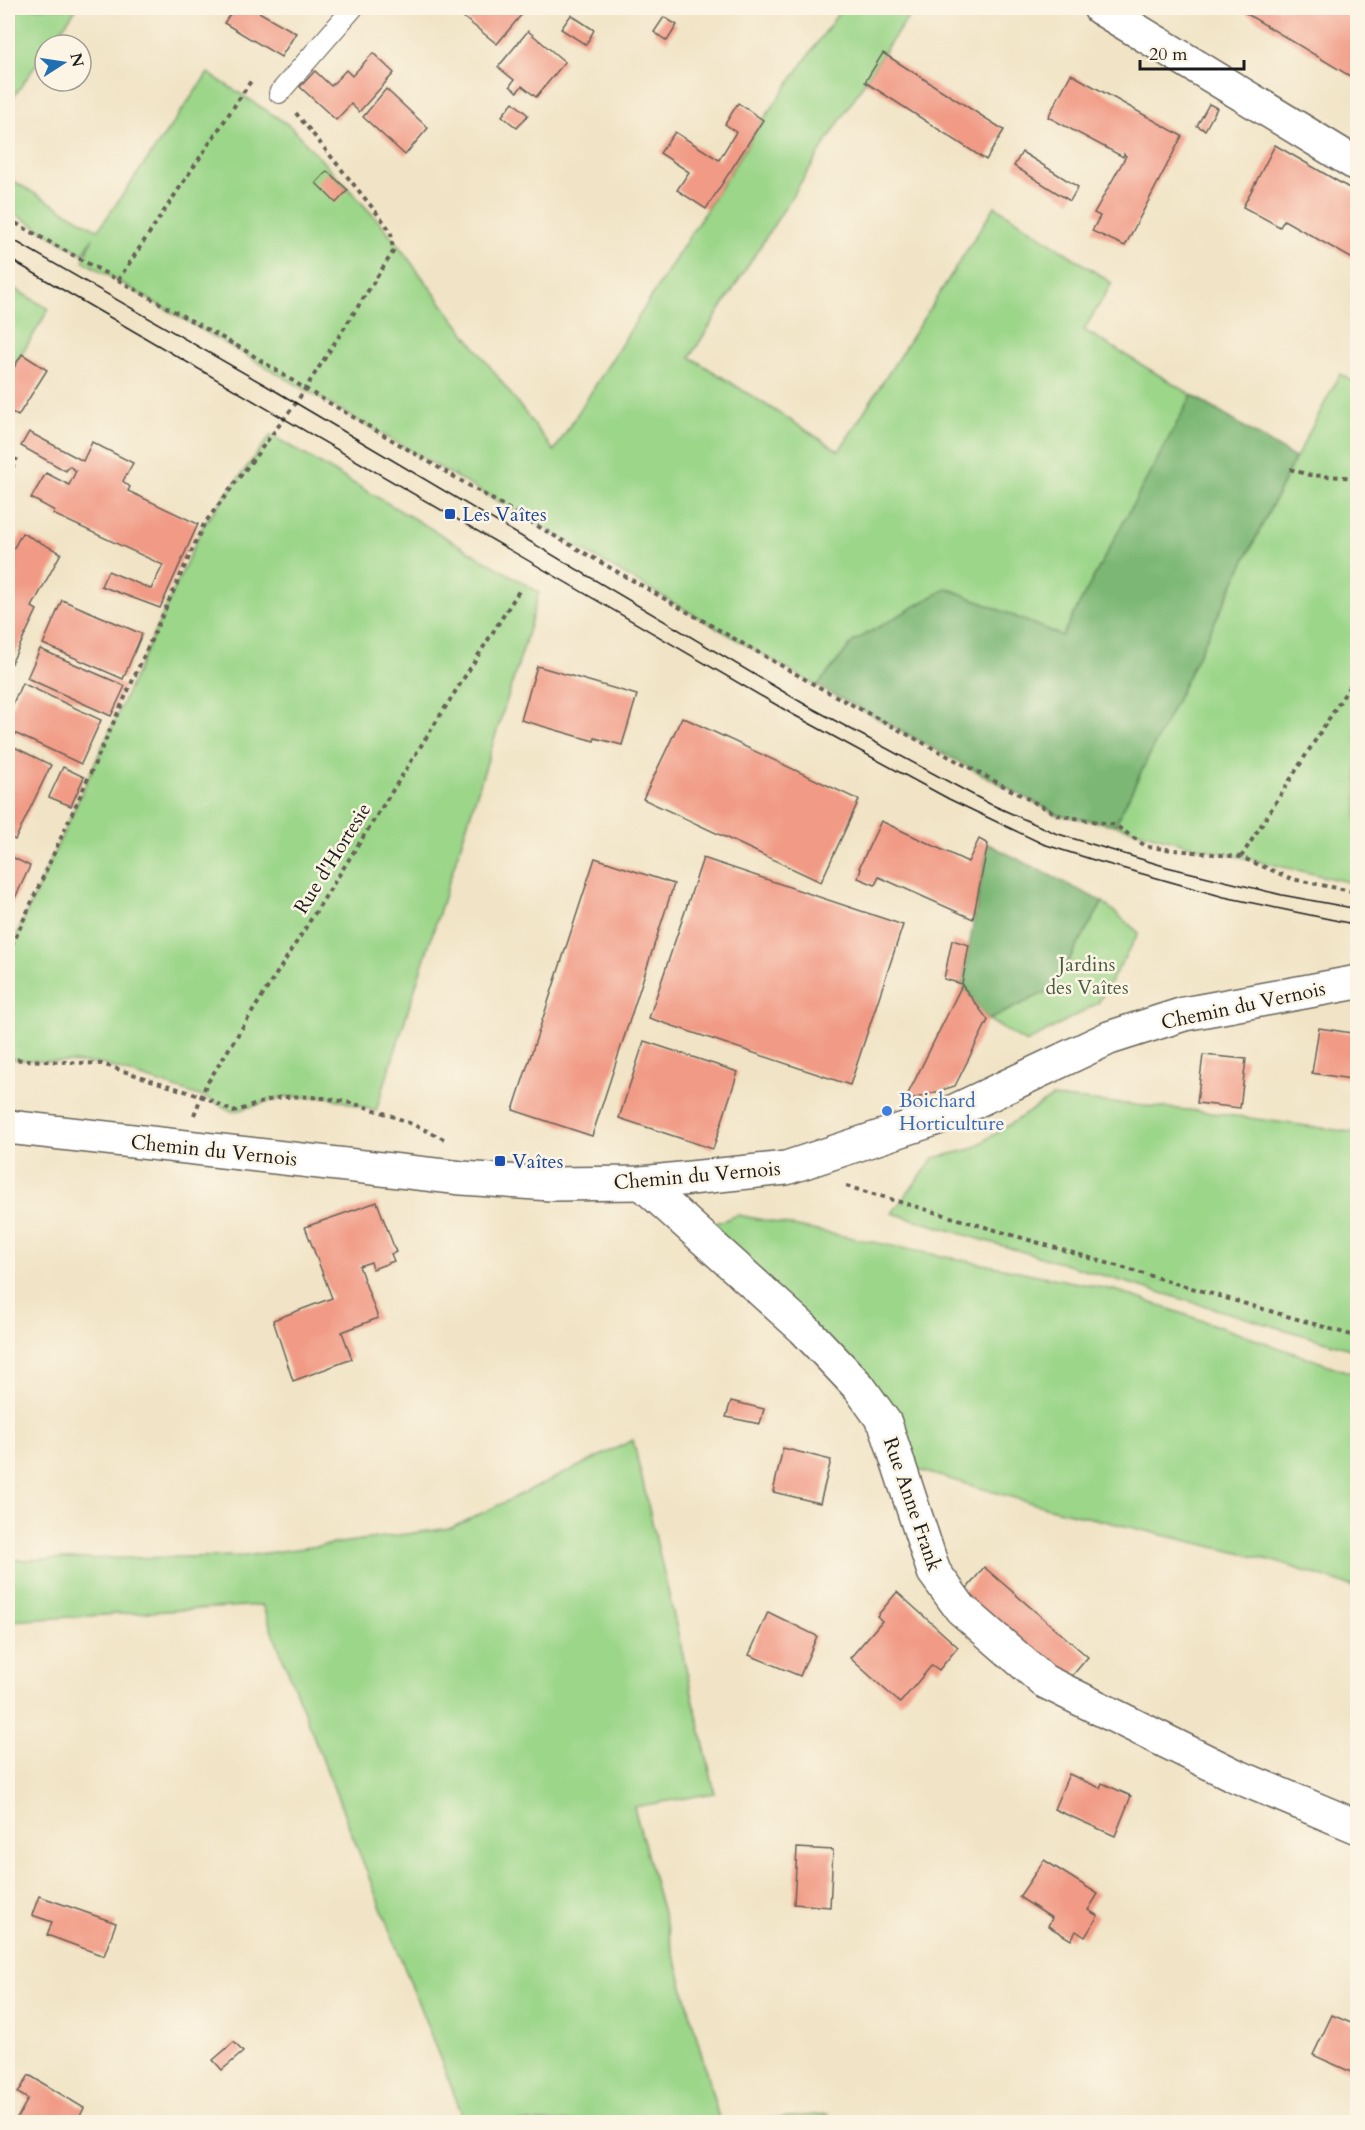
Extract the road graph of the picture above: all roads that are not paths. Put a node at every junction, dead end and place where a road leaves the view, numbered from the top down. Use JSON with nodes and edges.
{"nodes":[{"id":1,"x":353,"y":8,"type":"edge"},
{"id":2,"x":1100,"y":8,"type":"edge"},
{"id":3,"x":279,"y":93,"type":"road end"},
{"id":4,"x":1358,"y":165,"type":"edge"},
{"id":5,"x":1358,"y":982,"type":"edge"},
{"id":6,"x":8,"y":1127,"type":"edge"},
{"id":7,"x":642,"y":1183,"type":"junction"},
{"id":8,"x":1358,"y":1827,"type":"edge"}],
"edges":[{"from":1,"to":3,"type":"lane"},
{"from":2,"to":4,"type":"street"},
{"from":5,"to":7,"type":"street","name":"Chemin du Vernois"},
{"from":6,"to":7,"type":"street","name":"Chemin du Vernois"},
{"from":7,"to":8,"type":"street","name":"Rue Anne Frank"}]}
